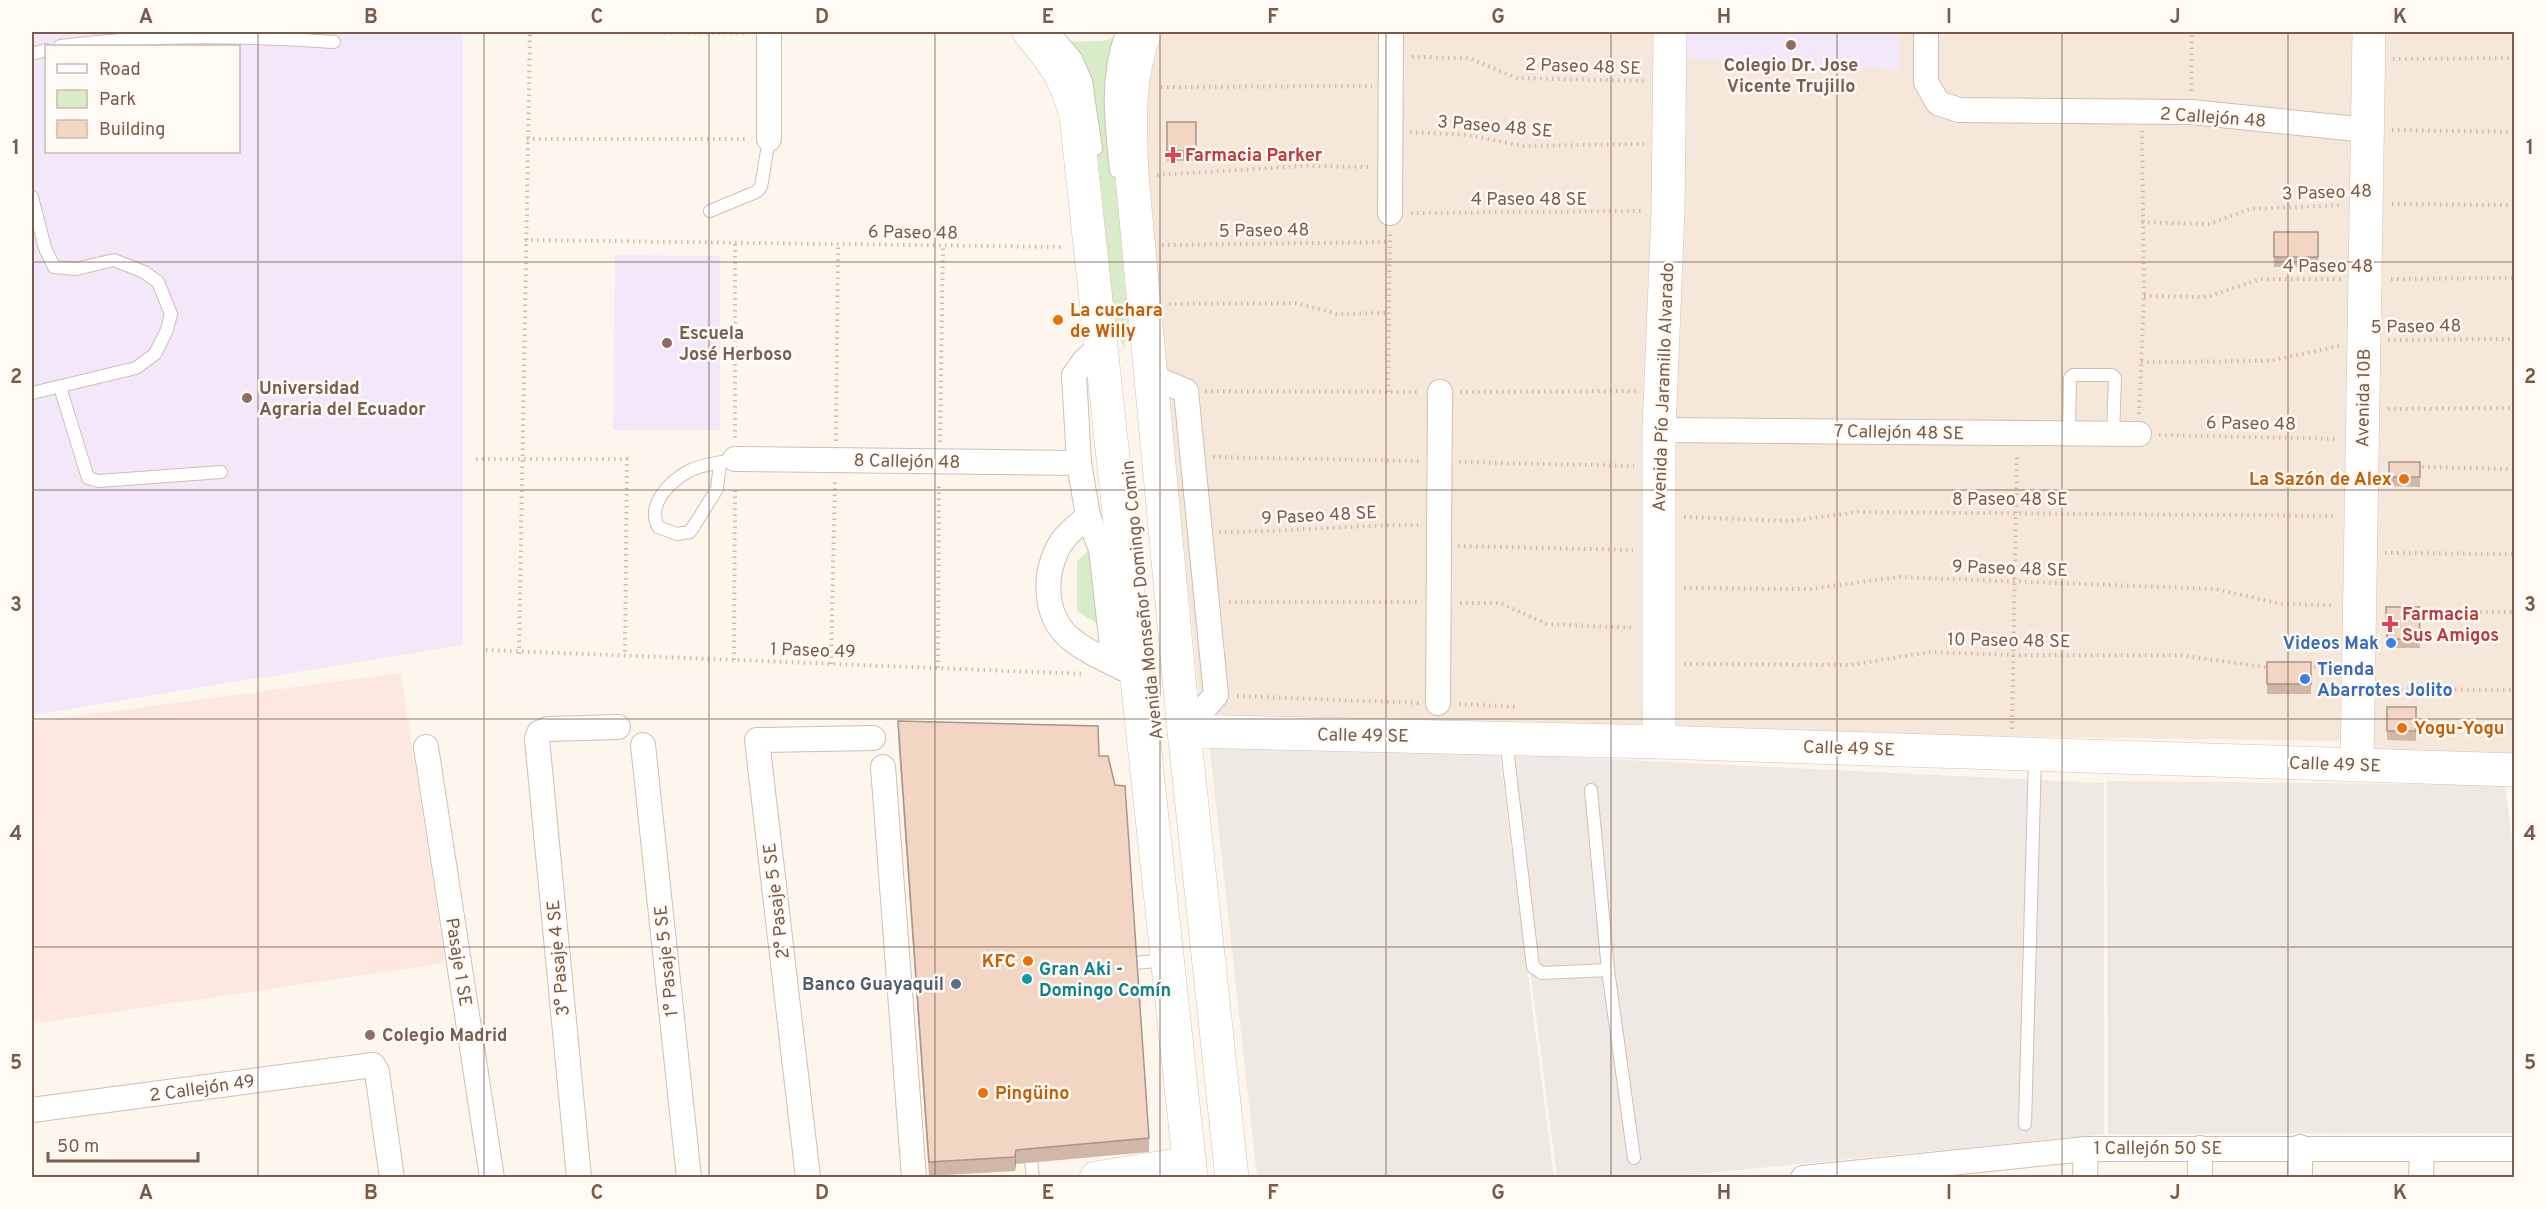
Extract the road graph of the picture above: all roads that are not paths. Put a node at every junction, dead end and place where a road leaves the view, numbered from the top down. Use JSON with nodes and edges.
{"nodes":[{"id":1,"x":1029,"y":32,"type":"edge"},
{"id":2,"x":1054,"y":32,"type":"edge"},
{"id":3,"x":1122,"y":32,"type":"edge"},
{"id":4,"x":1145,"y":32,"type":"edge"},
{"id":5,"x":1391,"y":32,"type":"edge"},
{"id":6,"x":1670,"y":32,"type":"edge"},
{"id":7,"x":1926,"y":32,"type":"edge"},
{"id":8,"x":769,"y":33,"type":"edge"},
{"id":9,"x":334,"y":42,"type":"dead end"},
{"id":10,"x":71,"y":45,"type":"edge"},
{"id":11,"x":2368,"y":45,"type":"edge"},
{"id":12,"x":2367,"y":130,"type":"junction"},
{"id":13,"x":769,"y":139,"type":"joint"},
{"id":14,"x":1097,"y":162,"type":"dead end"},
{"id":15,"x":1125,"y":180,"type":"junction"},
{"id":16,"x":32,"y":197,"type":"edge"},
{"id":17,"x":710,"y":211,"type":"dead end"},
{"id":18,"x":1390,"y":213,"type":"road end"},
{"id":19,"x":1101,"y":347,"type":"junction"},
{"id":20,"x":1141,"y":375,"type":"junction"},
{"id":21,"x":60,"y":387,"type":"junction"},
{"id":22,"x":1440,"y":392,"type":"dead end"},
{"id":23,"x":32,"y":393,"type":"edge"},
{"id":24,"x":1141,"y":416,"type":"dead end"},
{"id":25,"x":1659,"y":429,"type":"junction"},
{"id":26,"x":2069,"y":434,"type":"junction"},
{"id":27,"x":2113,"y":434,"type":"junction"},
{"id":28,"x":2139,"y":434,"type":"road end"},
{"id":29,"x":727,"y":461,"type":"junction"},
{"id":30,"x":1079,"y":463,"type":"junction"},
{"id":31,"x":221,"y":472,"type":"dead end"},
{"id":32,"x":1088,"y":516,"type":"junction"},
{"id":33,"x":1126,"y":670,"type":"junction"},
{"id":34,"x":1438,"y":703,"type":"road end"},
{"id":35,"x":618,"y":727,"type":"dead end"},
{"id":36,"x":1169,"y":727,"type":"junction"},
{"id":37,"x":873,"y":738,"type":"dead end"},
{"id":38,"x":1505,"y":738,"type":"junction"},
{"id":39,"x":1659,"y":742,"type":"junction"},
{"id":40,"x":643,"y":746,"type":"dead end"},
{"id":41,"x":426,"y":747,"type":"dead end"},
{"id":42,"x":2023,"y":754,"type":"junction"},
{"id":43,"x":2357,"y":765,"type":"junction"},
{"id":44,"x":884,"y":767,"type":"dead end"},
{"id":45,"x":2514,"y":770,"type":"edge"},
{"id":46,"x":1591,"y":790,"type":"dead end"},
{"id":47,"x":1169,"y":960,"type":"junction"},
{"id":48,"x":1112,"y":965,"type":"edge"},
{"id":49,"x":1608,"y":970,"type":"junction"},
{"id":50,"x":32,"y":1110,"type":"edge"},
{"id":51,"x":2025,"y":1124,"type":"dead end"},
{"id":52,"x":2300,"y":1147,"type":"junction"},
{"id":53,"x":2200,"y":1148,"type":"junction"},
{"id":54,"x":2086,"y":1149,"type":"junction"},
{"id":55,"x":2422,"y":1149,"type":"junction"},
{"id":56,"x":2514,"y":1149,"type":"edge"},
{"id":57,"x":1030,"y":1151,"type":"edge"},
{"id":58,"x":1634,"y":1158,"type":"dead end"},
{"id":59,"x":1194,"y":1173,"type":"edge"},
{"id":60,"x":392,"y":1178,"type":"edge"},
{"id":61,"x":492,"y":1178,"type":"edge"},
{"id":62,"x":579,"y":1178,"type":"edge"},
{"id":63,"x":689,"y":1178,"type":"edge"},
{"id":64,"x":808,"y":1178,"type":"edge"},
{"id":65,"x":914,"y":1178,"type":"edge"},
{"id":66,"x":1033,"y":1178,"type":"edge"},
{"id":67,"x":1096,"y":1178,"type":"edge"},
{"id":68,"x":1219,"y":1178,"type":"edge"},
{"id":69,"x":1232,"y":1178,"type":"edge"},
{"id":70,"x":1803,"y":1178,"type":"edge"},
{"id":71,"x":2085,"y":1178,"type":"edge"},
{"id":72,"x":2200,"y":1178,"type":"edge"},
{"id":73,"x":2300,"y":1178,"type":"edge"},
{"id":74,"x":2421,"y":1178,"type":"edge"}],
"edges":[{"from":1,"to":19,"type":"street","name":"Avenida Monseñor Domingo Comin"},
{"from":2,"to":14,"type":"lane"},
{"from":3,"to":15,"type":"lane","name":"Avenida Monseñor Domingo Comin"},
{"from":4,"to":15,"type":"street","name":"Avenida Monseñor Domingo Comin"},
{"from":5,"to":18,"type":"street"},
{"from":6,"to":25,"type":"street","name":"Avenida Pío Jaramillo Alvarado"},
{"from":7,"to":12,"type":"street","name":"2 Callejón 48"},
{"from":8,"to":13,"type":"street"},
{"from":9,"to":10,"type":"lane"},
{"from":11,"to":12,"type":"street","name":"Avenida 10B"},
{"from":12,"to":43,"type":"street","name":"Avenida 10B"},
{"from":13,"to":17,"type":"lane"},
{"from":15,"to":20,"type":"street","name":"Avenida Monseñor Domingo Comin"},
{"from":16,"to":21,"type":"lane"},
{"from":19,"to":30,"type":"street","name":"Avenida Monseñor Domingo Comin"},
{"from":19,"to":33,"type":"street","name":"Avenida Monseñor Domingo Comin"},
{"from":20,"to":36,"type":"street","name":"Avenida Monseñor Domingo Comin"},
{"from":20,"to":36,"type":"street","name":"Avenida Monseñor Domingo Comin"},
{"from":21,"to":23,"type":"lane"},
{"from":21,"to":31,"type":"lane"},
{"from":22,"to":34,"type":"street"},
{"from":24,"to":68,"type":"lane","name":"Avenida Monseñor Domingo Comin"},
{"from":25,"to":26,"type":"street","name":"7 Callejón 48 SE"},
{"from":25,"to":39,"type":"street","name":"Avenida Pío Jaramillo Alvarado"},
{"from":26,"to":27,"type":"street","name":"7 Callejón 48 SE"},
{"from":26,"to":27,"type":"lane"},
{"from":27,"to":28,"type":"street","name":"7 Callejón 48 SE"},
{"from":29,"to":29,"type":"lane"},
{"from":29,"to":30,"type":"street","name":"8 Callejón 48"},
{"from":30,"to":32,"type":"street","name":"Avenida Monseñor Domingo Comin"},
{"from":32,"to":33,"type":"street","name":"Avenida Monseñor Domingo Comin"},
{"from":32,"to":33,"type":"street","name":"Avenida Monseñor Domingo Comin"},
{"from":33,"to":47,"type":"street","name":"Avenida Monseñor Domingo Comin"},
{"from":35,"to":62,"type":"street","name":"3° Pasaje 4 SE"},
{"from":36,"to":38,"type":"street","name":"Calle 49 SE"},
{"from":36,"to":59,"type":"lane","name":"Avenida Monseñor Domingo Comin"},
{"from":36,"to":69,"type":"street","name":"Avenida Monseñor Domingo Comin"},
{"from":37,"to":64,"type":"street","name":"2° Pasaje 5 SE"},
{"from":38,"to":39,"type":"street","name":"Calle 49 SE"},
{"from":38,"to":49,"type":"lane"},
{"from":39,"to":42,"type":"street","name":"Calle 49 SE"},
{"from":40,"to":63,"type":"street","name":"1° Pasaje 5 SE"},
{"from":41,"to":61,"type":"street","name":"Pasaje 1 SE"},
{"from":42,"to":43,"type":"street","name":"Calle 49 SE"},
{"from":42,"to":51,"type":"lane"},
{"from":43,"to":45,"type":"street","name":"Calle 49 SE"},
{"from":44,"to":65,"type":"street"},
{"from":46,"to":49,"type":"lane"},
{"from":47,"to":48,"type":"lane"},
{"from":47,"to":59,"type":"street","name":"Avenida Monseñor Domingo Comin"},
{"from":49,"to":58,"type":"lane"},
{"from":50,"to":60,"type":"street","name":"2 Callejón 49"},
{"from":52,"to":53,"type":"street","name":"1 Callejón 50 SE"},
{"from":52,"to":55,"type":"street","name":"1 Callejón 50 SE"},
{"from":52,"to":73,"type":"street"},
{"from":53,"to":54,"type":"street","name":"1 Callejón 50 SE"},
{"from":53,"to":72,"type":"street"},
{"from":54,"to":70,"type":"street","name":"1 Callejón 50 SE"},
{"from":54,"to":71,"type":"street"},
{"from":55,"to":56,"type":"street","name":"1 Callejón 50 SE"},
{"from":55,"to":74,"type":"street"},
{"from":57,"to":66,"type":"lane"},
{"from":59,"to":67,"type":"street"}]}
